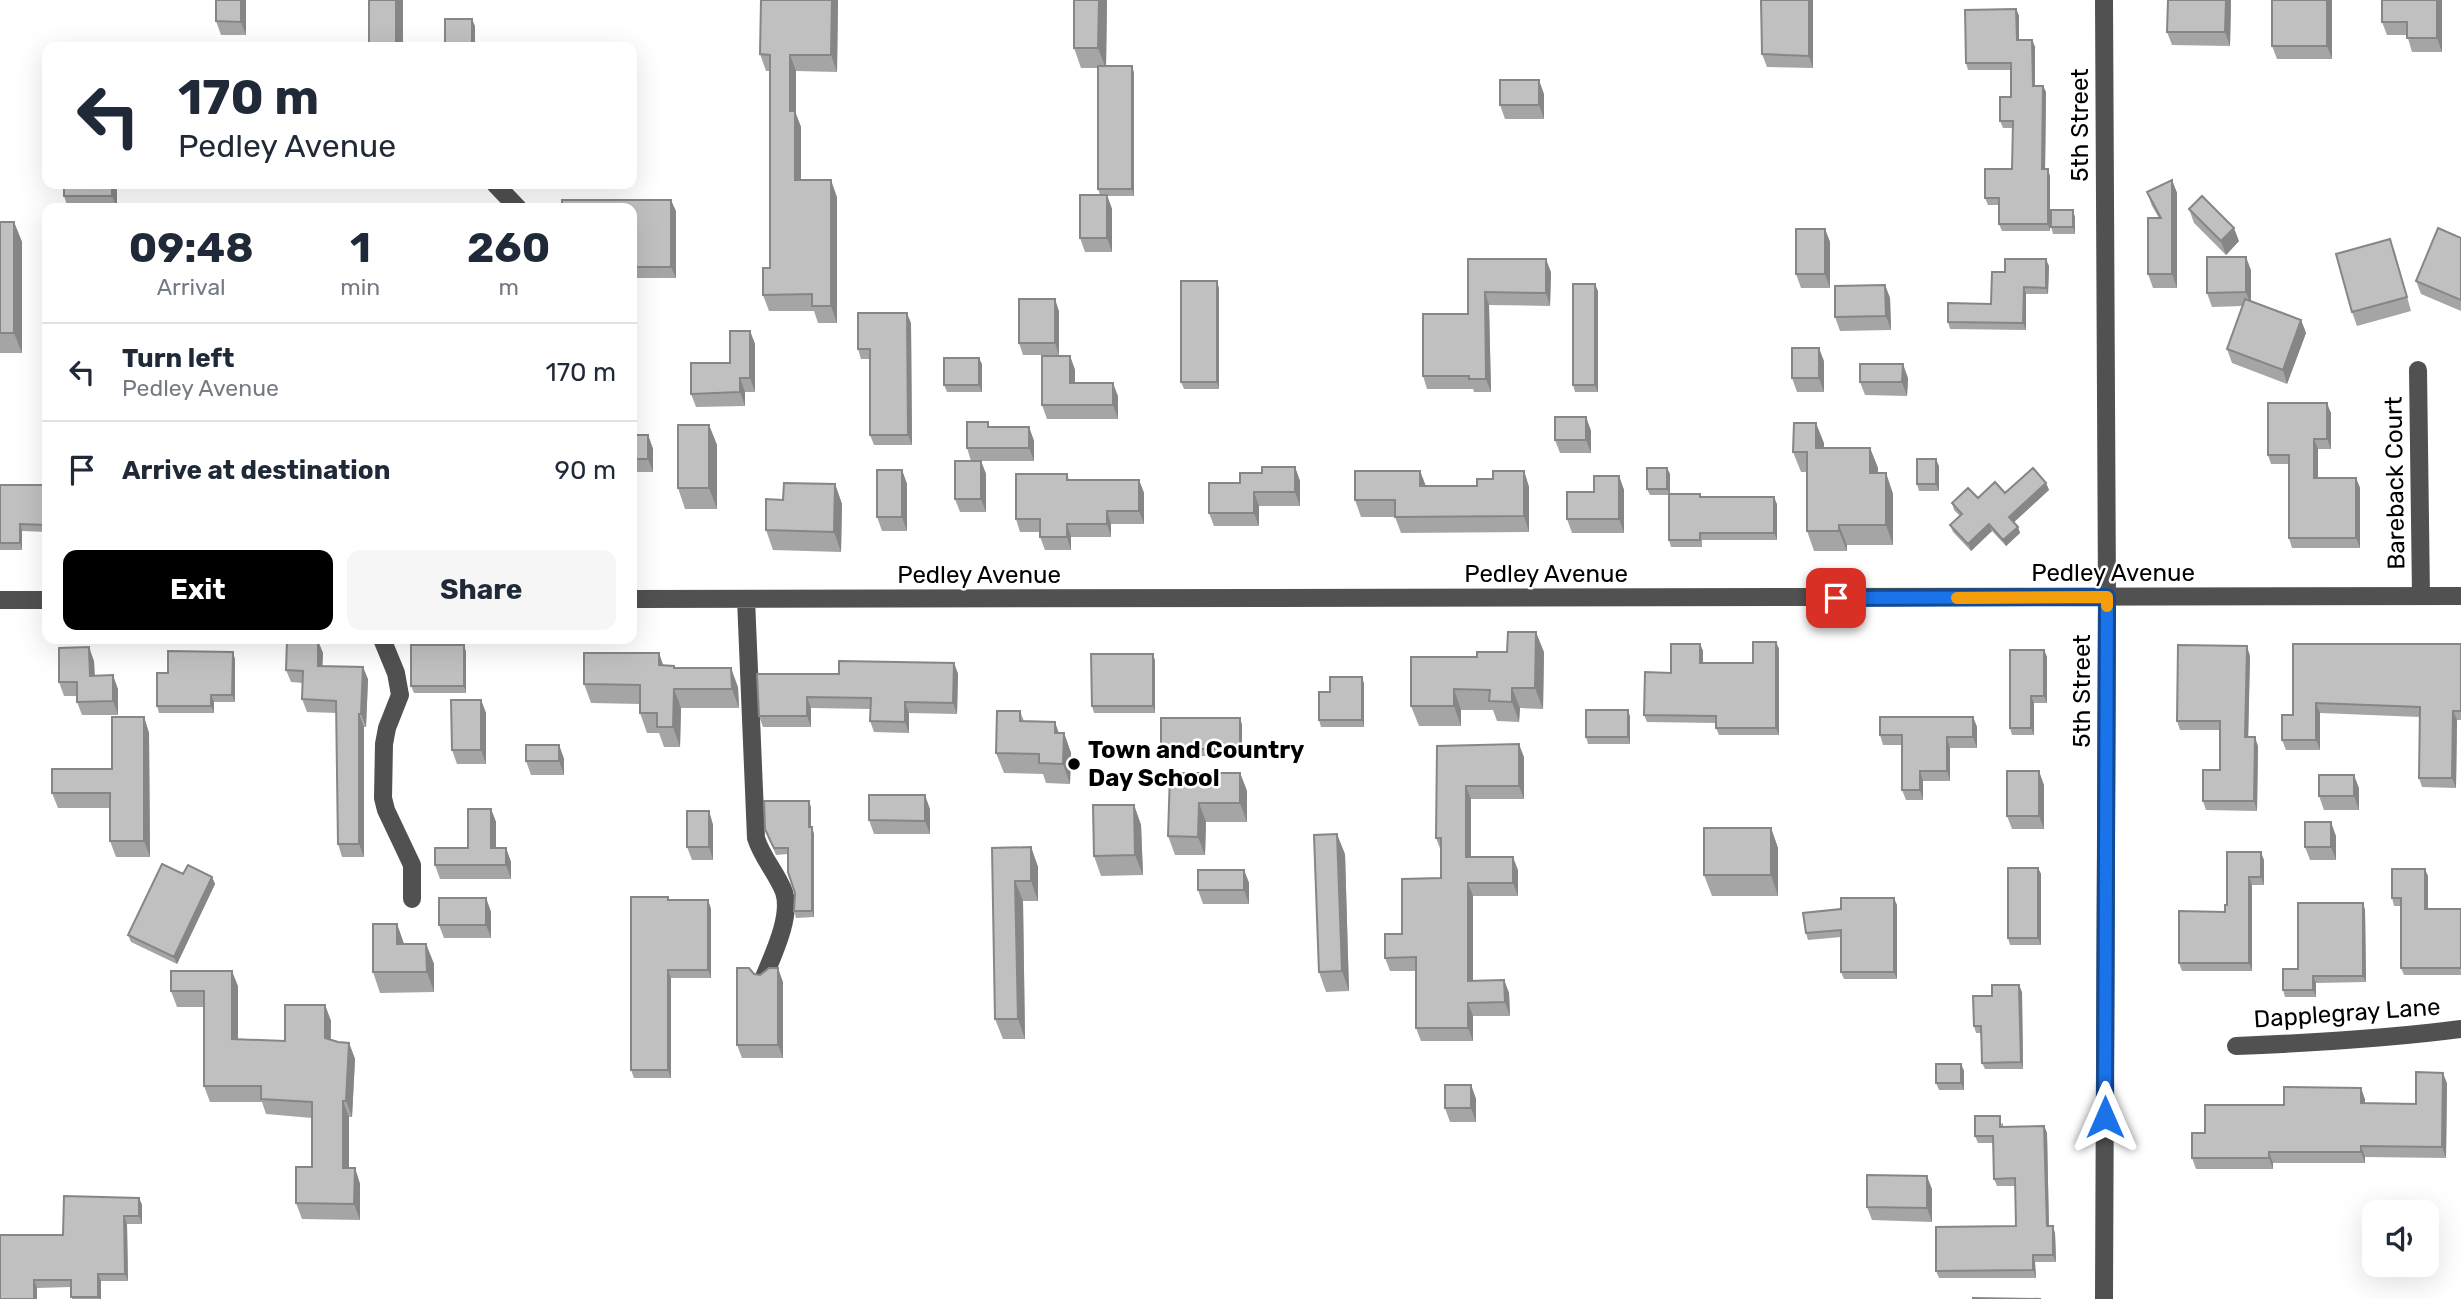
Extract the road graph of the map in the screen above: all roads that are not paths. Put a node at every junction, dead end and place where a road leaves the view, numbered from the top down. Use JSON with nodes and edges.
{"nodes":[{"id":1,"x":2104,"y":0,"type":"edge"},
{"id":2,"x":500,"y":189,"type":"edge"},
{"id":3,"x":513,"y":203,"type":"edge"},
{"id":4,"x":2418,"y":370,"type":"dead end"},
{"id":5,"x":2421,"y":596,"type":"junction"},
{"id":6,"x":2461,"y":596,"type":"edge"},
{"id":7,"x":2107,"y":597,"type":"junction"},
{"id":8,"x":637,"y":599,"type":"edge"},
{"id":9,"x":746,"y":599,"type":"junction"},
{"id":10,"x":0,"y":600,"type":"edge"},
{"id":11,"x":42,"y":600,"type":"edge"},
{"id":12,"x":384,"y":644,"type":"edge"},
{"id":13,"x":412,"y":898,"type":"dead end"},
{"id":14,"x":764,"y":978,"type":"edge"},
{"id":15,"x":2461,"y":1029,"type":"edge"},
{"id":16,"x":2236,"y":1046,"type":"dead end"},
{"id":17,"x":2104,"y":1299,"type":"edge"}],
"edges":[{"from":1,"to":7,"type":"street","name":"5th Street"},
{"from":2,"to":3,"type":"street"},
{"from":4,"to":5,"type":"street","name":"Bareback Court"},
{"from":5,"to":6,"type":"street","name":"Pedley Avenue"},
{"from":5,"to":7,"type":"street","name":"Pedley Avenue"},
{"from":7,"to":9,"type":"street","name":"Pedley Avenue"},
{"from":7,"to":17,"type":"street","name":"5th Street"},
{"from":8,"to":9,"type":"street","name":"Pedley Avenue"},
{"from":9,"to":14,"type":"street"},
{"from":10,"to":11,"type":"street"},
{"from":12,"to":13,"type":"street"},
{"from":15,"to":16,"type":"street","name":"Dapplegray Lane"}]}
